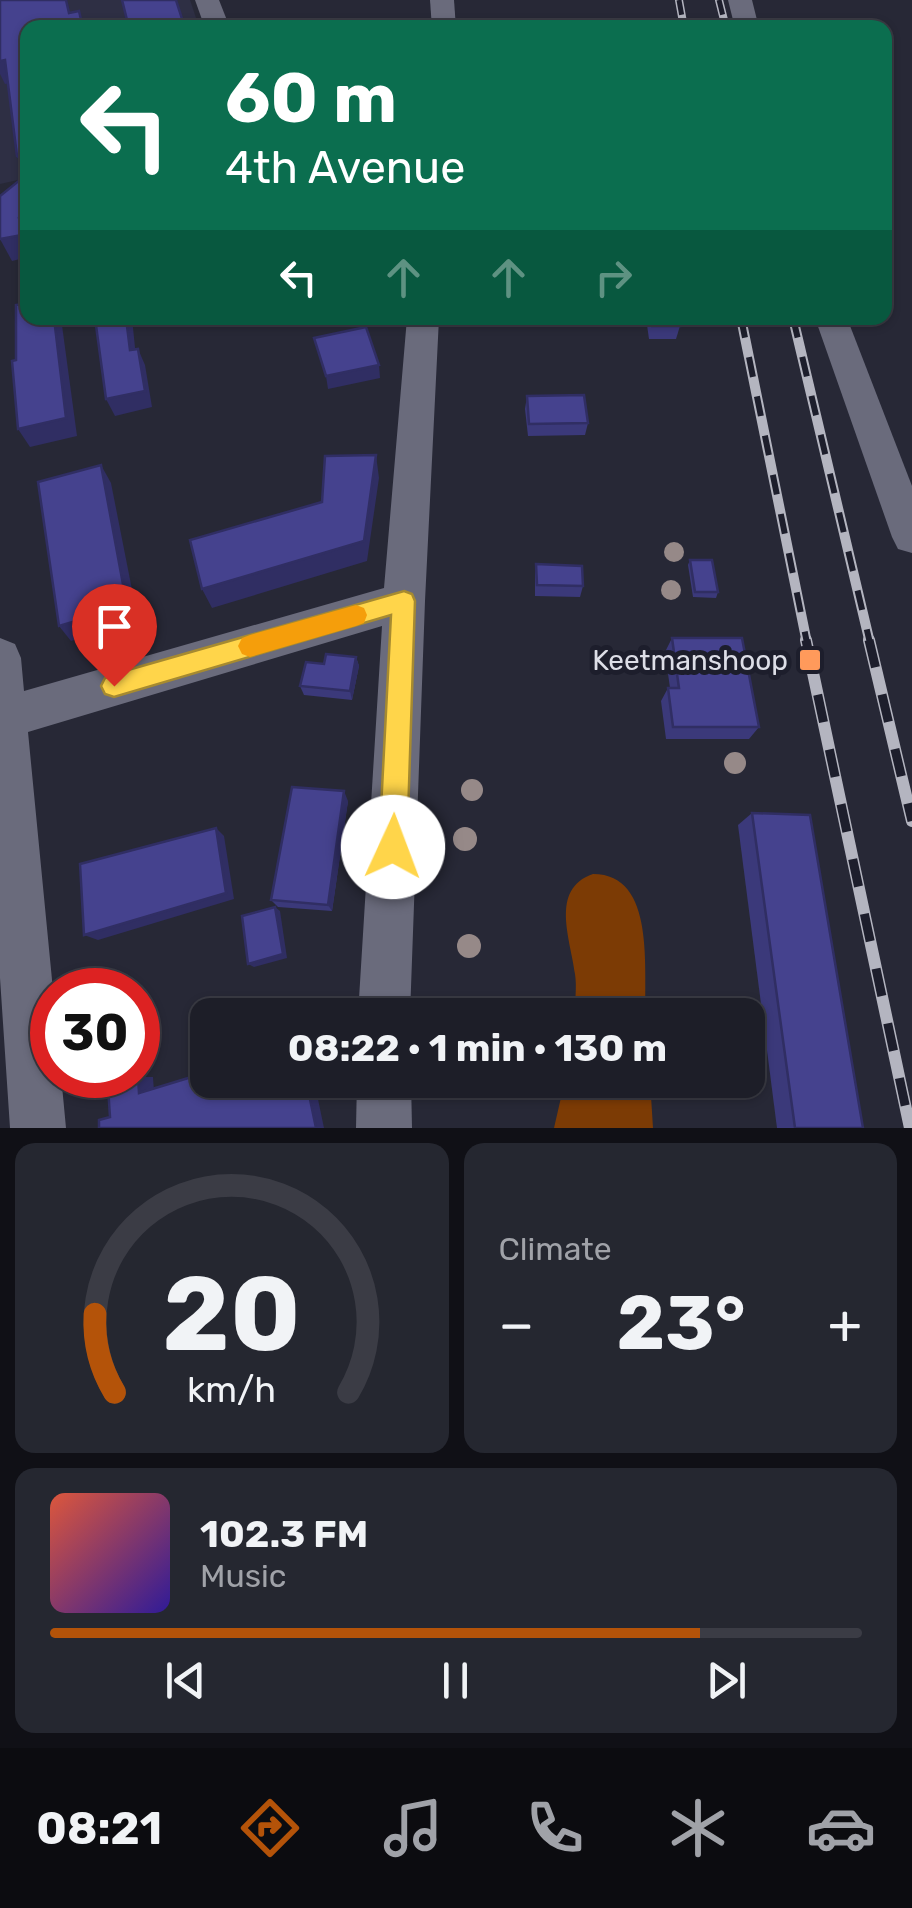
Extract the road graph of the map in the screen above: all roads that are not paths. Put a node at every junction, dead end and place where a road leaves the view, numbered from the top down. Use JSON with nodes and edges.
{"nodes":[{"id":1,"x":423,"y":325,"type":"edge"},
{"id":2,"x":834,"y":325,"type":"edge"},
{"id":3,"x":912,"y":537,"type":"edge"},
{"id":4,"x":404,"y":601,"type":"junction"},
{"id":5,"x":0,"y":658,"type":"edge"},
{"id":6,"x":2,"y":718,"type":"edge"},
{"id":7,"x":385,"y":998,"type":"edge"},
{"id":8,"x":384,"y":1098,"type":"edge"},
{"id":9,"x":38,"y":1128,"type":"edge"},
{"id":10,"x":384,"y":1128,"type":"edge"}],
"edges":[{"from":1,"to":4,"type":"street"},
{"from":2,"to":3,"type":"street"},
{"from":4,"to":6,"type":"street"},
{"from":4,"to":7,"type":"street"},
{"from":5,"to":6,"type":"street"},
{"from":6,"to":9,"type":"street"},
{"from":8,"to":10,"type":"street"}]}
